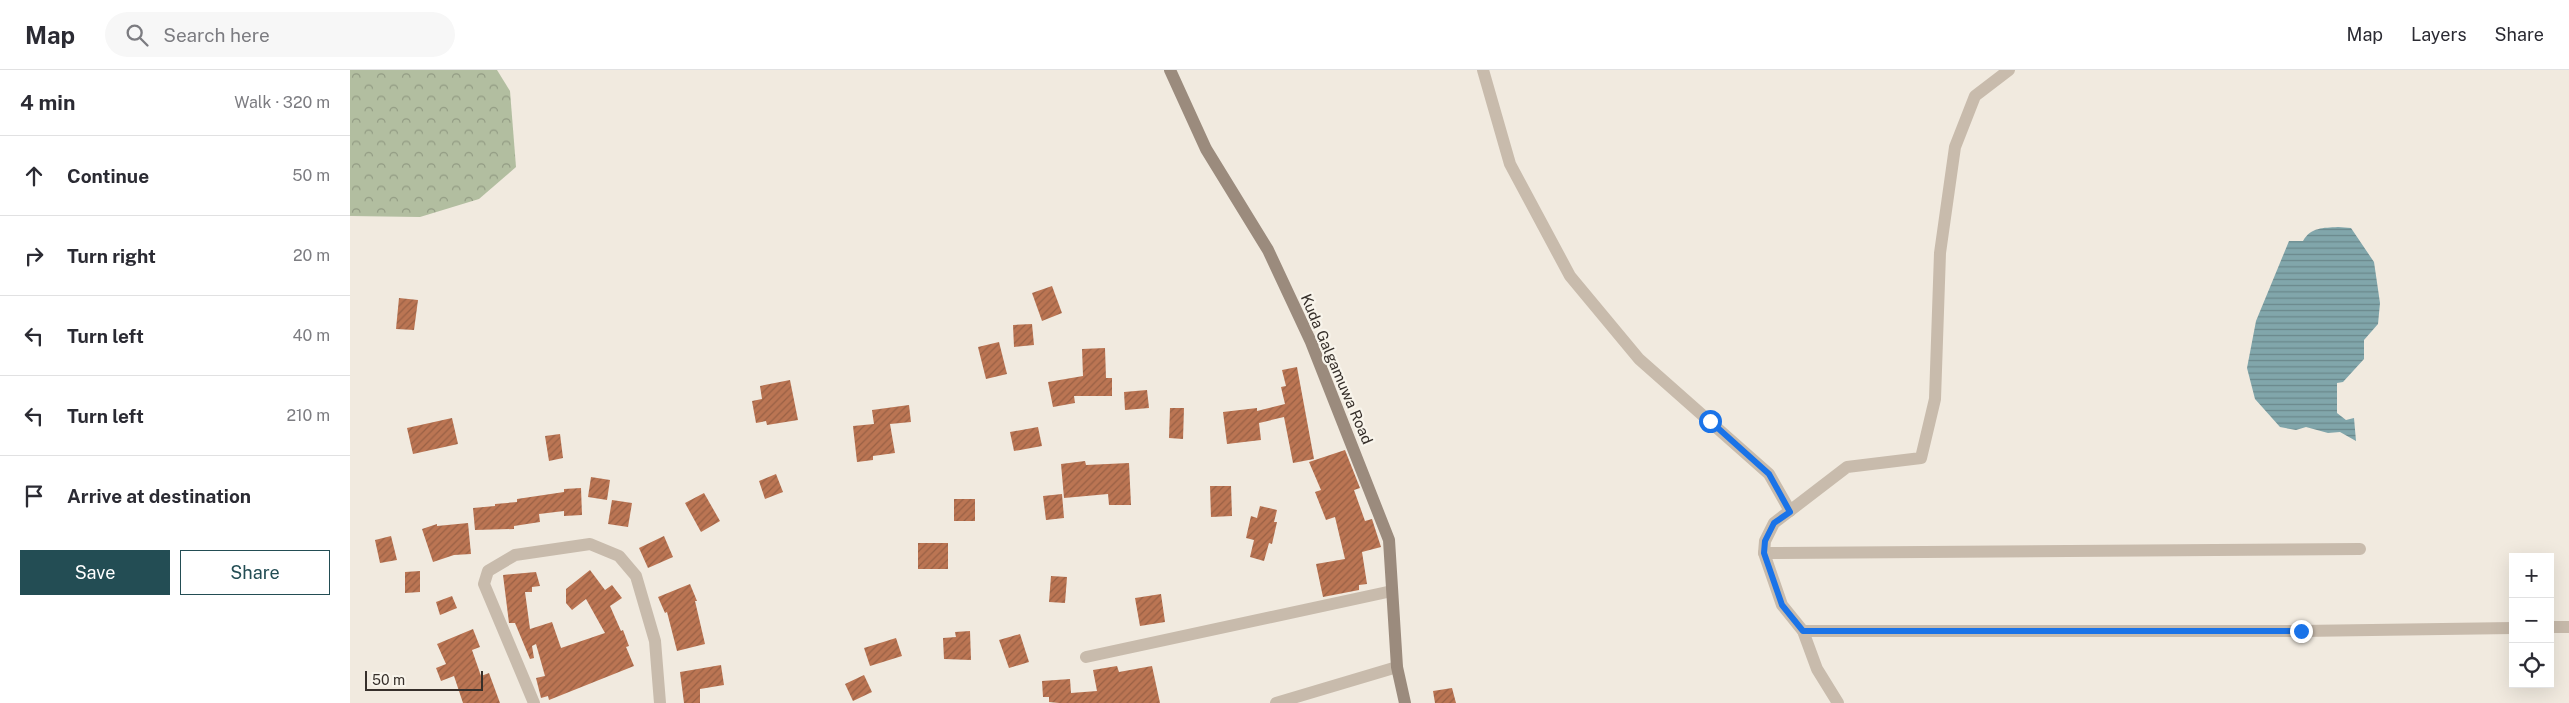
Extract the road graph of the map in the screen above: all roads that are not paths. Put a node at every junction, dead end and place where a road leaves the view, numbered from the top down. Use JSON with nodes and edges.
{"nodes":[{"id":1,"x":1170,"y":70,"type":"edge"},
{"id":2,"x":1483,"y":70,"type":"edge"},
{"id":3,"x":2009,"y":70,"type":"edge"},
{"id":4,"x":1790,"y":512,"type":"junction"},
{"id":5,"x":2360,"y":549,"type":"dead end"},
{"id":6,"x":1764,"y":553,"type":"junction"},
{"id":7,"x":1392,"y":591,"type":"junction"},
{"id":8,"x":2554,"y":627,"type":"edge"},
{"id":9,"x":2569,"y":627,"type":"edge"},
{"id":10,"x":2509,"y":628,"type":"edge"},
{"id":11,"x":1803,"y":631,"type":"junction"},
{"id":12,"x":1086,"y":656,"type":"dead end"},
{"id":13,"x":1397,"y":668,"type":"junction"},
{"id":14,"x":534,"y":703,"type":"edge"},
{"id":15,"x":660,"y":703,"type":"edge"},
{"id":16,"x":1276,"y":703,"type":"edge"},
{"id":17,"x":1405,"y":703,"type":"edge"},
{"id":18,"x":1838,"y":703,"type":"edge"}],
"edges":[{"from":1,"to":7,"type":"street","name":"Kuda Galgamuwa Road"},
{"from":2,"to":4,"type":"street"},
{"from":3,"to":4,"type":"street"},
{"from":4,"to":6,"type":"street"},
{"from":5,"to":6,"type":"street"},
{"from":6,"to":11,"type":"street"},
{"from":7,"to":12,"type":"street"},
{"from":7,"to":13,"type":"street","name":"Kuda Galgamuwa Road"},
{"from":8,"to":9,"type":"street"},
{"from":10,"to":11,"type":"street"},
{"from":11,"to":18,"type":"street"},
{"from":13,"to":16,"type":"street"},
{"from":13,"to":17,"type":"street","name":"Kuda Galgamuwa Road"},
{"from":14,"to":15,"type":"street"}]}
